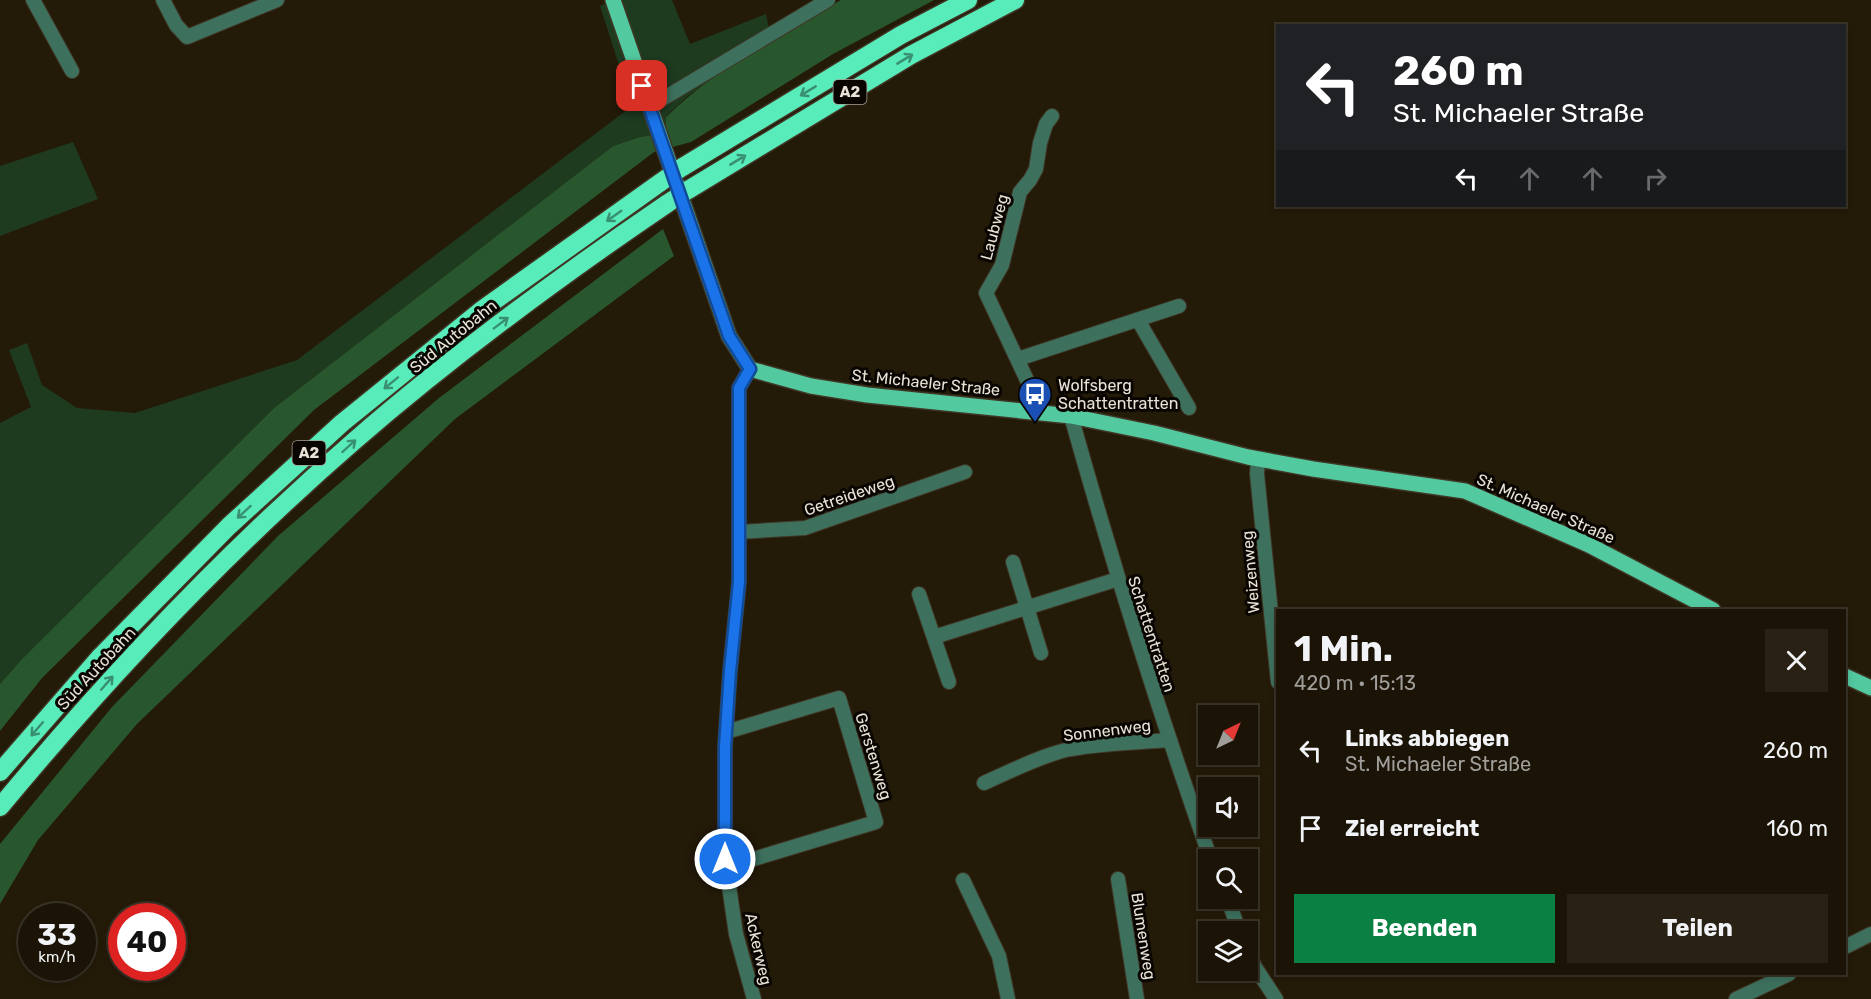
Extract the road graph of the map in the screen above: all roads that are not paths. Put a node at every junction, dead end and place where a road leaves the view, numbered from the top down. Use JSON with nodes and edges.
{"nodes":[{"id":1,"x":33,"y":0,"type":"edge"},
{"id":2,"x":163,"y":0,"type":"edge"},
{"id":3,"x":277,"y":0,"type":"edge"},
{"id":4,"x":614,"y":0,"type":"edge"},
{"id":5,"x":828,"y":0,"type":"edge"},
{"id":6,"x":968,"y":0,"type":"edge"},
{"id":7,"x":1015,"y":0,"type":"edge"},
{"id":8,"x":72,"y":71,"type":"dead end"},
{"id":9,"x":649,"y":107,"type":"junction"},
{"id":10,"x":1052,"y":116,"type":"dead end"},
{"id":11,"x":1179,"y":306,"type":"dead end"},
{"id":12,"x":1138,"y":320,"type":"junction"},
{"id":13,"x":1018,"y":359,"type":"junction"},
{"id":14,"x":750,"y":369,"type":"junction"},
{"id":15,"x":1189,"y":408,"type":"dead end"},
{"id":16,"x":1042,"y":412,"type":"junction"},
{"id":17,"x":1071,"y":416,"type":"junction"},
{"id":18,"x":1258,"y":459,"type":"junction"},
{"id":19,"x":965,"y":472,"type":"dead end"},
{"id":20,"x":740,"y":532,"type":"junction"},
{"id":21,"x":1013,"y":562,"type":"dead end"},
{"id":22,"x":1118,"y":579,"type":"junction"},
{"id":23,"x":919,"y":594,"type":"dead end"},
{"id":24,"x":1027,"y":608,"type":"junction"},
{"id":25,"x":1711,"y":609,"type":"edge"},
{"id":26,"x":934,"y":637,"type":"junction"},
{"id":27,"x":1041,"y":653,"type":"dead end"},
{"id":28,"x":1276,"y":662,"type":"edge"},
{"id":29,"x":1846,"y":676,"type":"edge"},
{"id":30,"x":949,"y":682,"type":"dead end"},
{"id":31,"x":1871,"y":688,"type":"edge"},
{"id":32,"x":726,"y":732,"type":"junction"},
{"id":33,"x":1169,"y":740,"type":"junction"},
{"id":34,"x":0,"y":772,"type":"edge"},
{"id":35,"x":984,"y":783,"type":"dead end"},
{"id":36,"x":0,"y":807,"type":"edge"},
{"id":37,"x":1207,"y":849,"type":"edge"},
{"id":38,"x":727,"y":867,"type":"junction"},
{"id":39,"x":1118,"y":879,"type":"dead end"},
{"id":40,"x":963,"y":880,"type":"dead end"},
{"id":41,"x":1871,"y":934,"type":"edge"},
{"id":42,"x":1846,"y":946,"type":"edge"},
{"id":43,"x":1258,"y":972,"type":"edge"},
{"id":44,"x":1787,"y":975,"type":"edge"},
{"id":45,"x":754,"y":999,"type":"edge"},
{"id":46,"x":1008,"y":999,"type":"edge"},
{"id":47,"x":1137,"y":999,"type":"edge"},
{"id":48,"x":1276,"y":999,"type":"edge"},
{"id":49,"x":1736,"y":999,"type":"edge"}],
"edges":[{"from":1,"to":8,"type":"street"},
{"from":2,"to":3,"type":"street"},
{"from":4,"to":9,"type":"main road"},
{"from":5,"to":9,"type":"street"},
{"from":6,"to":34,"type":"highway","name":"Süd Autobahn","number":"A2","one_way":true,"bridge":true},
{"from":36,"to":7,"type":"highway","name":"Süd Autobahn","number":"A2","one_way":true,"bridge":true},
{"from":9,"to":14,"type":"main road"},
{"from":10,"to":13,"type":"street","name":"Laubweg"},
{"from":11,"to":12,"type":"street"},
{"from":12,"to":13,"type":"street"},
{"from":12,"to":15,"type":"street"},
{"from":13,"to":16,"type":"street","name":"Laubweg"},
{"from":14,"to":16,"type":"main road","name":"St. Michaeler Straße"},
{"from":14,"to":20,"type":"street","name":"Ackerweg"},
{"from":16,"to":17,"type":"main road","name":"St. Michaeler Straße"},
{"from":17,"to":18,"type":"main road","name":"St. Michaeler Straße"},
{"from":17,"to":22,"type":"street","name":"Schattentratten"},
{"from":18,"to":25,"type":"main road","name":"St. Michaeler Straße"},
{"from":18,"to":28,"type":"street","name":"Weizenweg"},
{"from":19,"to":20,"type":"street","name":"Getreideweg"},
{"from":20,"to":32,"type":"street","name":"Ackerweg"},
{"from":21,"to":24,"type":"street"},
{"from":22,"to":24,"type":"street"},
{"from":22,"to":33,"type":"street","name":"Schattentratten"},
{"from":23,"to":26,"type":"street"},
{"from":24,"to":26,"type":"street"},
{"from":24,"to":27,"type":"street"},
{"from":26,"to":30,"type":"street"},
{"from":29,"to":31,"type":"main road"},
{"from":32,"to":38,"type":"street","name":"Ackerweg"},
{"from":32,"to":38,"type":"street","name":"Gerstenweg"},
{"from":33,"to":35,"type":"street","name":"Sonnenweg"},
{"from":33,"to":37,"type":"street","name":"Schattentratten"},
{"from":38,"to":45,"type":"street","name":"Ackerweg"},
{"from":39,"to":47,"type":"street","name":"Blumenweg"},
{"from":40,"to":46,"type":"street"},
{"from":41,"to":42,"type":"street"},
{"from":43,"to":48,"type":"street"},
{"from":44,"to":49,"type":"street"}]}
